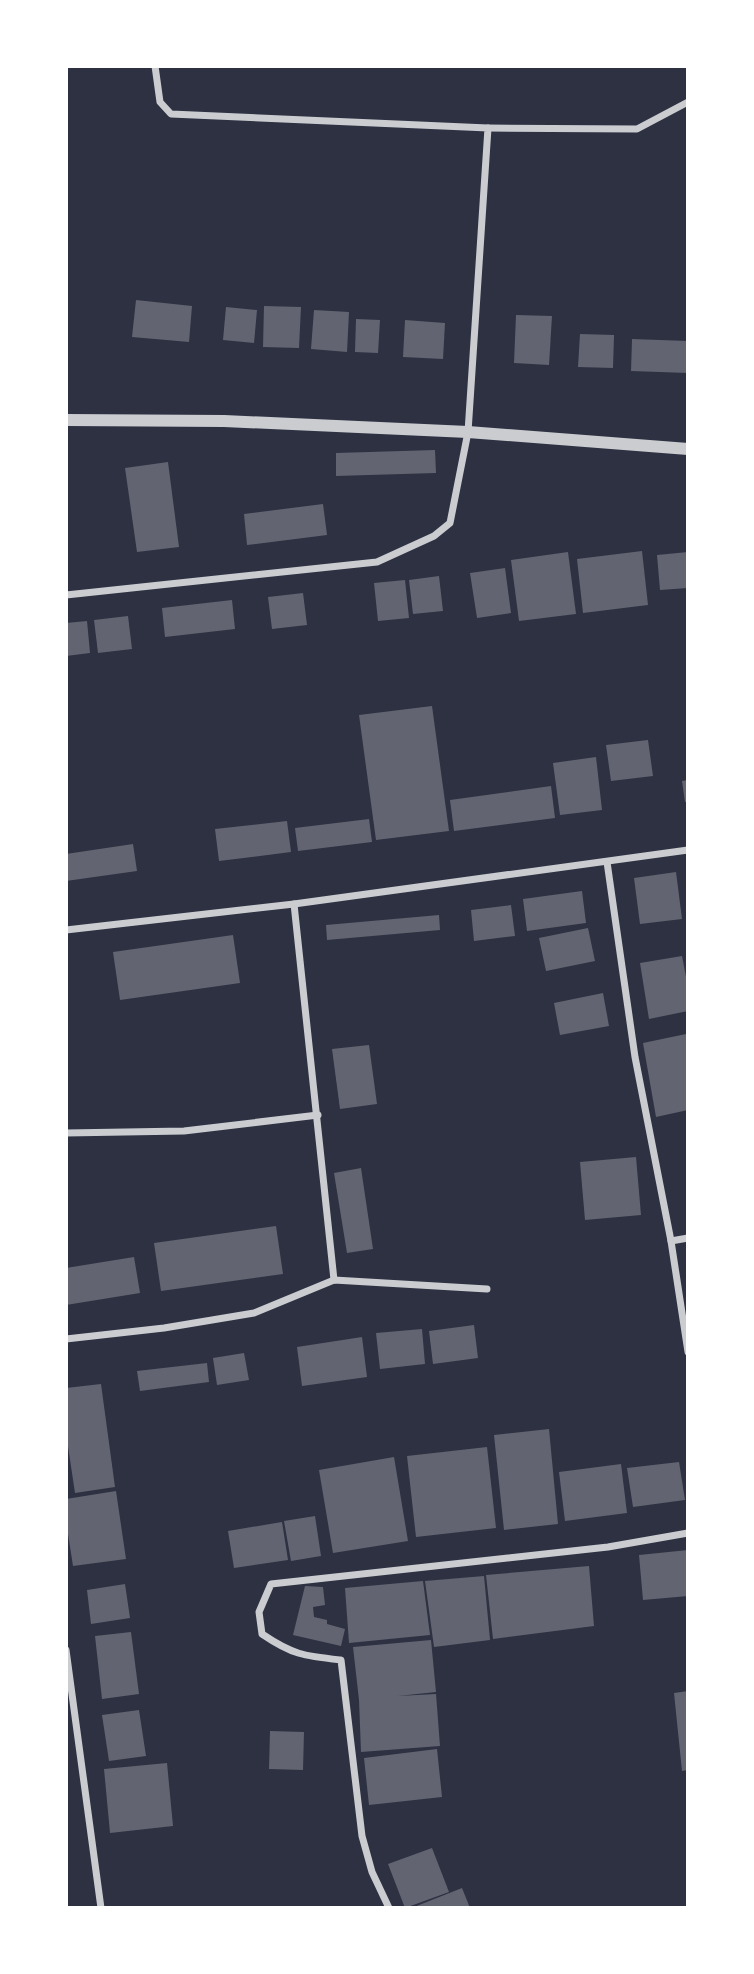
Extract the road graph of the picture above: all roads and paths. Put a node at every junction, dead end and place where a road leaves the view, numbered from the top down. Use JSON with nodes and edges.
{"nodes":[{"id":1,"x":155,"y":66,"type":"edge"},
{"id":2,"x":688,"y":102,"type":"edge"},
{"id":3,"x":488,"y":128,"type":"junction"},
{"id":4,"x":66,"y":420,"type":"edge"},
{"id":5,"x":468,"y":432,"type":"junction"},
{"id":6,"x":688,"y":449,"type":"edge"},
{"id":7,"x":66,"y":595,"type":"edge"},
{"id":8,"x":688,"y":850,"type":"edge"},
{"id":9,"x":607,"y":862,"type":"junction"},
{"id":10,"x":294,"y":904,"type":"junction"},
{"id":11,"x":66,"y":930,"type":"edge"},
{"id":12,"x":318,"y":1115,"type":"junction"},
{"id":13,"x":66,"y":1133,"type":"edge"},
{"id":14,"x":688,"y":1238,"type":"edge"},
{"id":15,"x":671,"y":1241,"type":"junction"},
{"id":16,"x":334,"y":1280,"type":"junction"},
{"id":17,"x":487,"y":1289,"type":"dead end"},
{"id":18,"x":66,"y":1339,"type":"edge"},
{"id":19,"x":688,"y":1352,"type":"edge"},
{"id":20,"x":688,"y":1533,"type":"edge"},
{"id":21,"x":66,"y":1650,"type":"edge"},
{"id":22,"x":101,"y":1908,"type":"edge"},
{"id":23,"x":389,"y":1908,"type":"edge"}],
"edges":[{"from":1,"to":3,"type":"street"},
{"from":2,"to":3,"type":"street"},
{"from":3,"to":5,"type":"street"},
{"from":4,"to":5,"type":"street"},
{"from":5,"to":6,"type":"street"},
{"from":5,"to":7,"type":"street"},
{"from":8,"to":9,"type":"street"},
{"from":9,"to":10,"type":"street"},
{"from":9,"to":15,"type":"street"},
{"from":10,"to":11,"type":"street"},
{"from":10,"to":12,"type":"street"},
{"from":12,"to":13,"type":"street"},
{"from":12,"to":16,"type":"street"},
{"from":14,"to":15,"type":"street"},
{"from":15,"to":19,"type":"street"},
{"from":16,"to":17,"type":"street"},
{"from":16,"to":18,"type":"street"},
{"from":20,"to":23,"type":"street"},
{"from":21,"to":22,"type":"street"}]}
